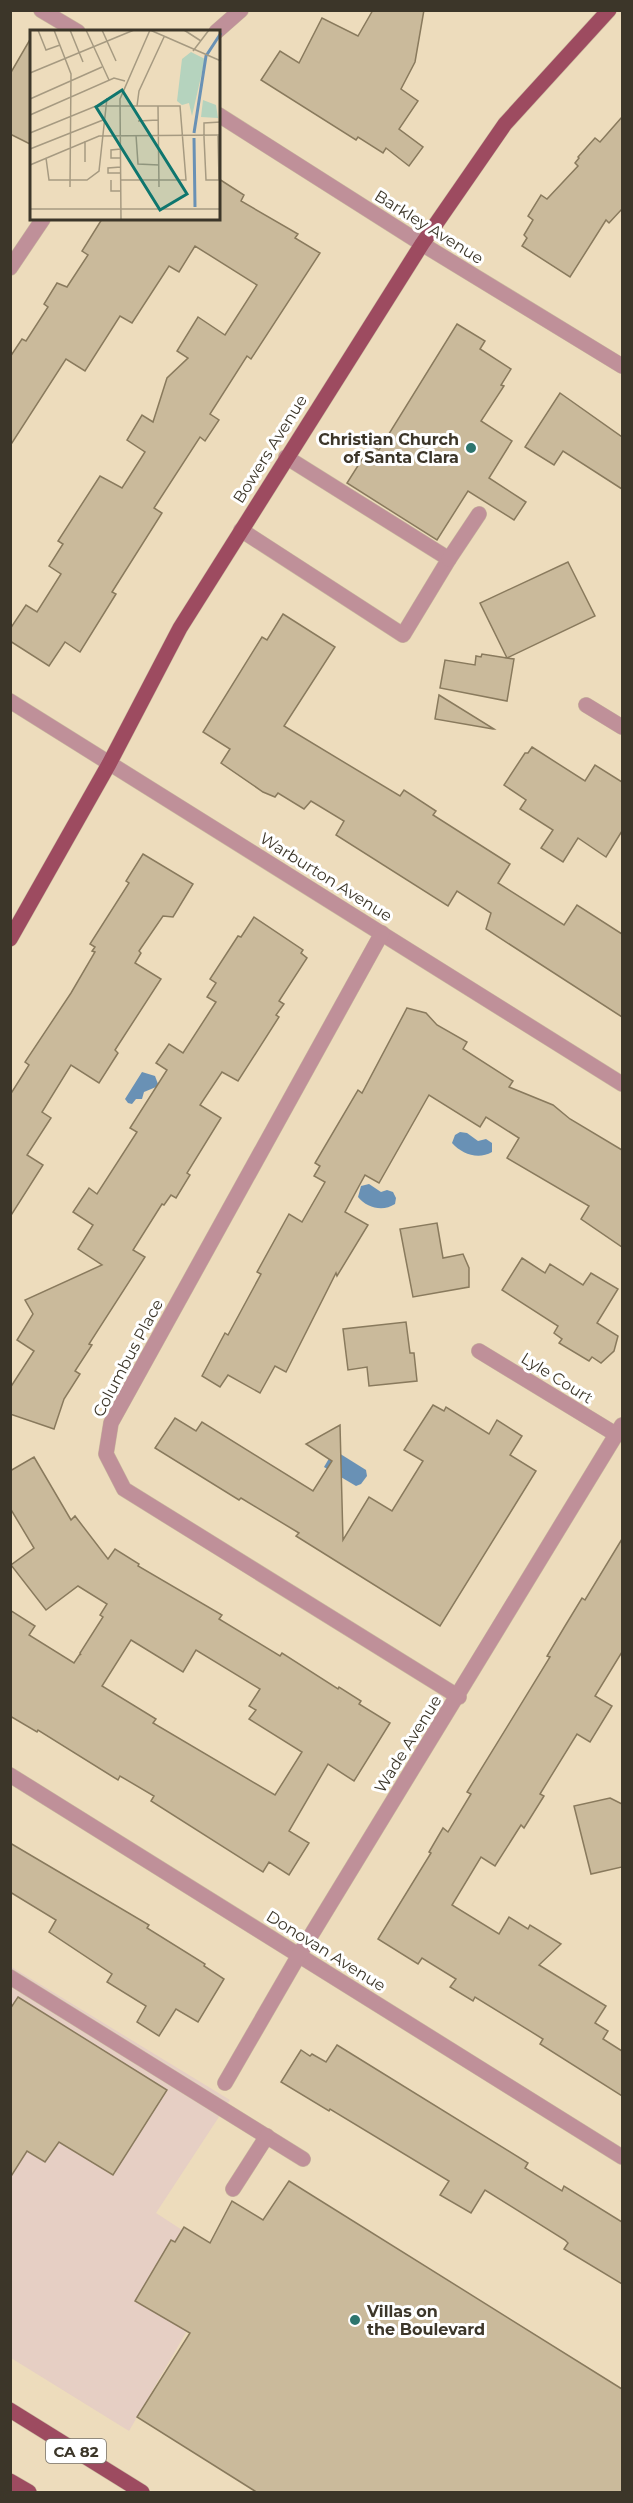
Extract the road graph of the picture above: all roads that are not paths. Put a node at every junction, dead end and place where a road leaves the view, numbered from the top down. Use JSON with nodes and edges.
{"nodes":[{"id":1,"x":41,"y":10,"type":"edge"},
{"id":2,"x":241,"y":10,"type":"edge"},
{"id":3,"x":609,"y":10,"type":"edge"},
{"id":4,"x":75,"y":30,"type":"edge"},
{"id":5,"x":218,"y":30,"type":"edge"},
{"id":6,"x":220,"y":116,"type":"edge"},
{"id":7,"x":42,"y":220,"type":"edge"},
{"id":8,"x":422,"y":244,"type":"junction"},
{"id":9,"x":10,"y":267,"type":"edge"},
{"id":10,"x":622,"y":366,"type":"edge"},
{"id":11,"x":286,"y":457,"type":"junction"},
{"id":12,"x":479,"y":514,"type":"dead end"},
{"id":13,"x":241,"y":530,"type":"junction"},
{"id":14,"x":449,"y":559,"type":"junction"},
{"id":15,"x":10,"y":701,"type":"edge"},
{"id":16,"x":586,"y":705,"type":"dead end"},
{"id":17,"x":622,"y":727,"type":"edge"},
{"id":18,"x":109,"y":764,"type":"junction"},
{"id":19,"x":382,"y":933,"type":"junction"},
{"id":20,"x":10,"y":939,"type":"edge"},
{"id":21,"x":622,"y":1084,"type":"edge"},
{"id":22,"x":479,"y":1351,"type":"dead end"},
{"id":23,"x":620,"y":1430,"type":"edge"},
{"id":24,"x":459,"y":1697,"type":"junction"},
{"id":25,"x":10,"y":1775,"type":"edge"},
{"id":26,"x":299,"y":1955,"type":"junction"},
{"id":27,"x":10,"y":1977,"type":"edge"},
{"id":28,"x":225,"y":2083,"type":"dead end"},
{"id":29,"x":267,"y":2136,"type":"junction"},
{"id":30,"x":622,"y":2157,"type":"edge"},
{"id":31,"x":303,"y":2158,"type":"dead end"},
{"id":32,"x":233,"y":2189,"type":"dead end"},
{"id":33,"x":10,"y":2410,"type":"edge"},
{"id":34,"x":10,"y":2481,"type":"edge"},
{"id":35,"x":29,"y":2493,"type":"edge"},
{"id":36,"x":142,"y":2493,"type":"edge"}],
"edges":[{"from":1,"to":4,"type":"street"},
{"from":2,"to":5,"type":"street"},
{"from":3,"to":8,"type":"main road","name":"Bowers Avenue"},
{"from":6,"to":8,"type":"street","name":"Barkley Avenue"},
{"from":7,"to":9,"type":"street"},
{"from":8,"to":10,"type":"street","name":"Barkley Avenue"},
{"from":8,"to":11,"type":"main road","name":"Bowers Avenue"},
{"from":11,"to":13,"type":"main road","name":"Bowers Avenue"},
{"from":11,"to":14,"type":"street"},
{"from":12,"to":14,"type":"street"},
{"from":13,"to":14,"type":"street"},
{"from":13,"to":18,"type":"main road","name":"Bowers Avenue"},
{"from":15,"to":18,"type":"street","name":"Warburton Avenue"},
{"from":16,"to":17,"type":"street"},
{"from":18,"to":19,"type":"street","name":"Warburton Avenue"},
{"from":18,"to":20,"type":"main road","name":"Bowers Avenue"},
{"from":19,"to":21,"type":"street","name":"Warburton Avenue"},
{"from":19,"to":24,"type":"street","name":"Columbus Place"},
{"from":22,"to":23,"type":"street","name":"Lyle Court"},
{"from":23,"to":24,"type":"street","name":"Wade Avenue"},
{"from":24,"to":26,"type":"street","name":"Wade Avenue"},
{"from":25,"to":26,"type":"street","name":"Donovan Avenue"},
{"from":26,"to":28,"type":"street","name":"Wade Avenue"},
{"from":26,"to":30,"type":"street","name":"Donovan Avenue"},
{"from":27,"to":29,"type":"street"},
{"from":29,"to":31,"type":"street"},
{"from":29,"to":32,"type":"street"},
{"from":33,"to":36,"type":"main road","number":"CA 82"},
{"from":34,"to":35,"type":"main road"}]}
